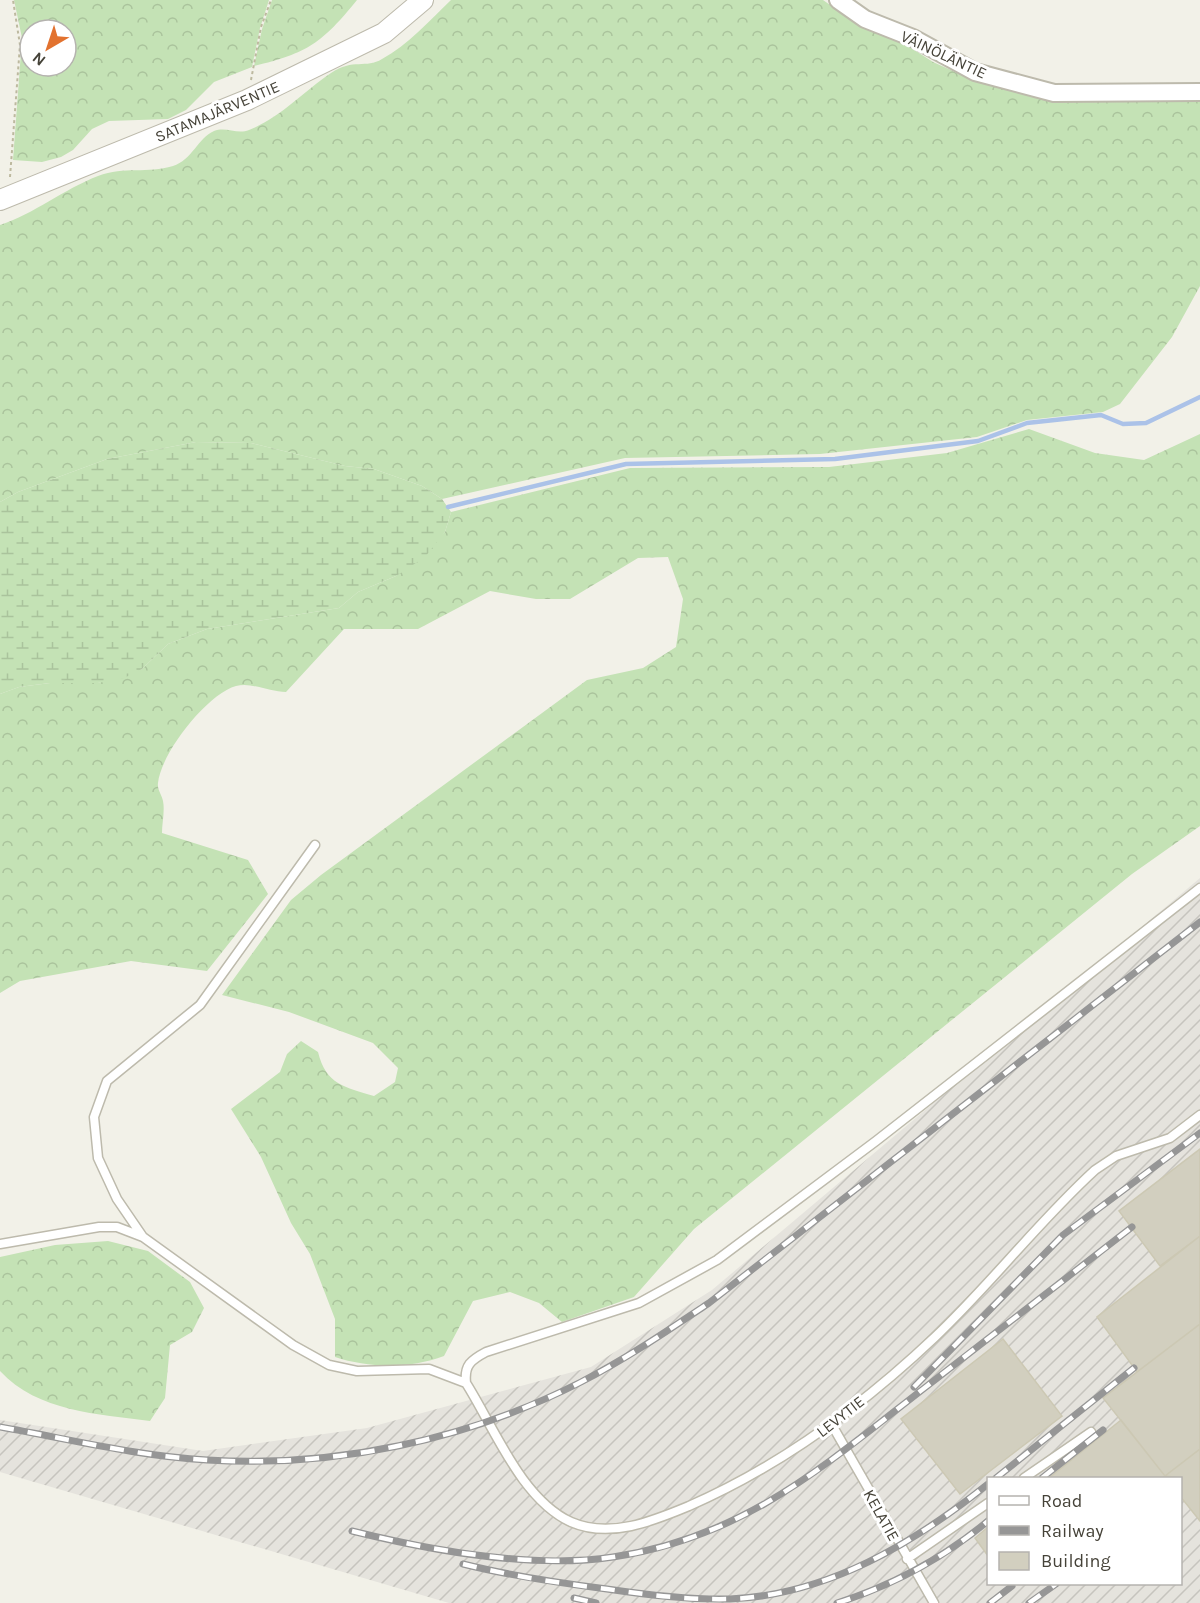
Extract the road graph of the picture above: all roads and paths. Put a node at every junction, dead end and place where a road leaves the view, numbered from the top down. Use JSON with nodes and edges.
{"nodes":[{"id":1,"x":13,"y":0,"type":"edge"},
{"id":2,"x":271,"y":0,"type":"edge"},
{"id":3,"x":423,"y":0,"type":"edge"},
{"id":4,"x":838,"y":0,"type":"edge"},
{"id":5,"x":1200,"y":92,"type":"edge"},
{"id":6,"x":247,"y":100,"type":"junction"},
{"id":7,"x":9,"y":180,"type":"dead end"},
{"id":8,"x":0,"y":200,"type":"edge"},
{"id":9,"x":315,"y":845,"type":"dead end"},
{"id":10,"x":1200,"y":888,"type":"edge"},
{"id":11,"x":1200,"y":1115,"type":"edge"},
{"id":12,"x":143,"y":1237,"type":"junction"},
{"id":13,"x":0,"y":1244,"type":"edge"},
{"id":14,"x":466,"y":1383,"type":"junction"},
{"id":15,"x":832,"y":1425,"type":"junction"},
{"id":16,"x":1091,"y":1432,"type":"dead end"},
{"id":17,"x":1027,"y":1477,"type":"edge"},
{"id":18,"x":987,"y":1504,"type":"edge"},
{"id":19,"x":907,"y":1559,"type":"junction"},
{"id":20,"x":934,"y":1603,"type":"edge"}],
"edges":[{"from":1,"to":7,"type":"path"},
{"from":2,"to":6,"type":"path"},
{"from":3,"to":6,"type":"street","name":"SATAMAJÄRVENTIE"},
{"from":4,"to":5,"type":"street","name":"VÄINÖLÄNTIE"},
{"from":6,"to":8,"type":"street","name":"SATAMAJÄRVENTIE"},
{"from":9,"to":12,"type":"lane"},
{"from":10,"to":14,"type":"lane"},
{"from":11,"to":15,"type":"lane","name":"LEVYTIE"},
{"from":12,"to":13,"type":"lane"},
{"from":12,"to":14,"type":"lane"},
{"from":14,"to":15,"type":"lane","name":"LEVYTIE"},
{"from":15,"to":19,"type":"lane","name":"KELATIE"},
{"from":16,"to":17,"type":"lane"},
{"from":18,"to":19,"type":"lane"},
{"from":19,"to":20,"type":"lane","name":"KELATIE"}]}
